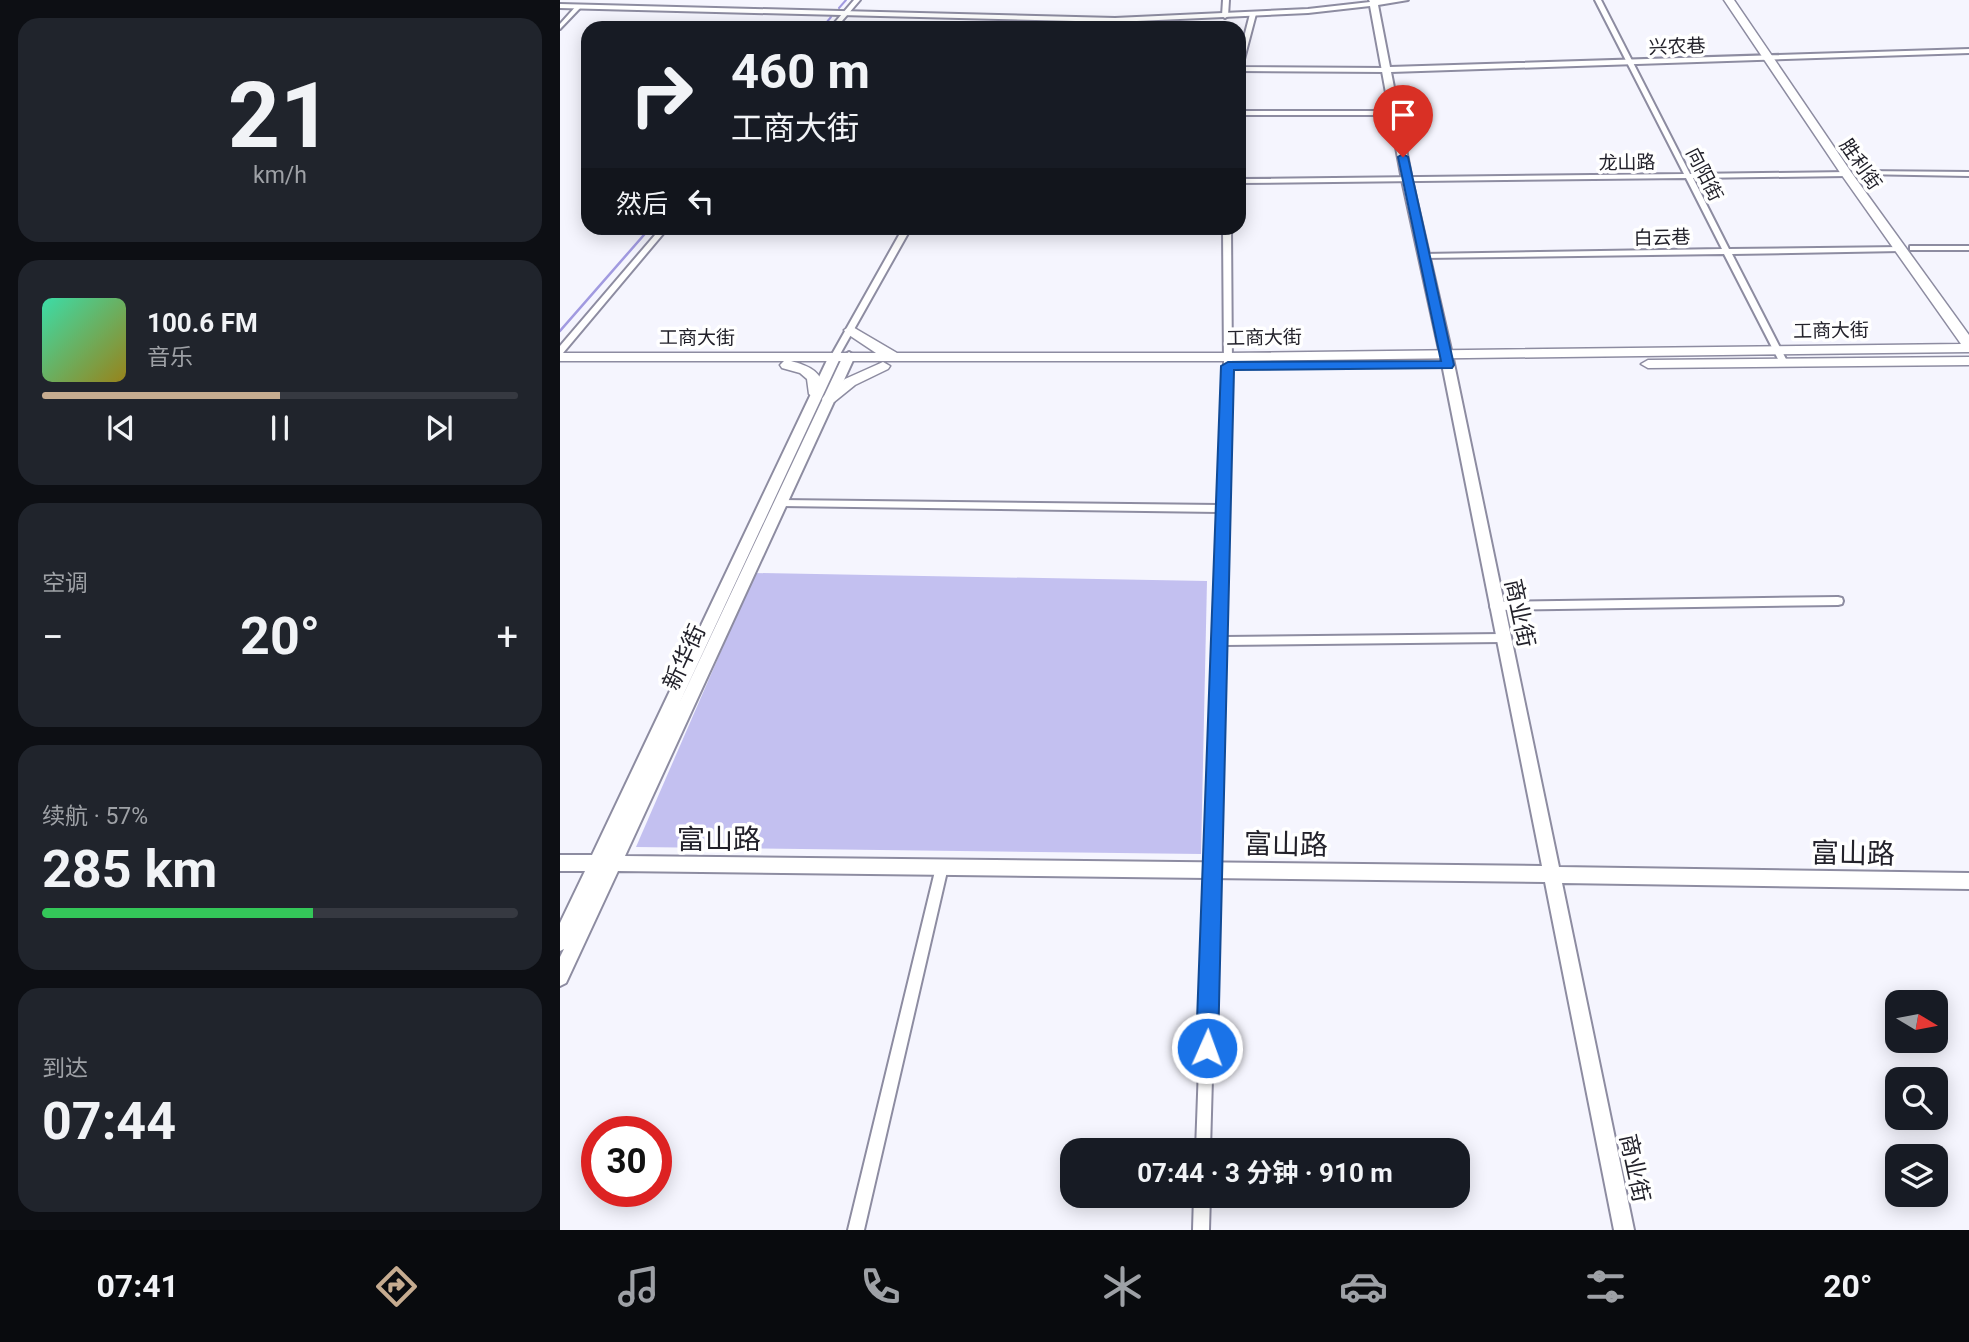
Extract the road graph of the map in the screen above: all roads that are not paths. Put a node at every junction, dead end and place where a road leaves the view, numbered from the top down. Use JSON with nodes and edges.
{"nodes":[{"id":1,"x":599,"y":0,"type":"edge"},
{"id":2,"x":857,"y":0,"type":"edge"},
{"id":3,"x":1226,"y":0,"type":"edge"},
{"id":4,"x":1404,"y":0,"type":"edge"},
{"id":5,"x":1598,"y":0,"type":"edge"},
{"id":6,"x":1729,"y":0,"type":"edge"},
{"id":7,"x":1736,"y":0,"type":"edge"},
{"id":8,"x":1373,"y":3,"type":"edge"},
{"id":9,"x":560,"y":6,"type":"edge"},
{"id":10,"x":579,"y":6,"type":"junction"},
{"id":11,"x":592,"y":7,"type":"junction"},
{"id":12,"x":845,"y":13,"type":"junction"},
{"id":13,"x":1253,"y":14,"type":"junction"},
{"id":14,"x":1225,"y":16,"type":"junction"},
{"id":15,"x":839,"y":21,"type":"edge"},
{"id":16,"x":560,"y":27,"type":"edge"},
{"id":17,"x":1246,"y":42,"type":"edge"},
{"id":18,"x":1969,"y":51,"type":"edge"},
{"id":19,"x":1770,"y":58,"type":"junction"},
{"id":20,"x":1630,"y":63,"type":"junction"},
{"id":21,"x":1246,"y":69,"type":"edge"},
{"id":22,"x":1386,"y":70,"type":"junction"},
{"id":23,"x":1246,"y":113,"type":"edge"},
{"id":24,"x":1394,"y":113,"type":"junction"},
{"id":25,"x":1861,"y":173,"type":"junction"},
{"id":26,"x":1847,"y":174,"type":"junction"},
{"id":27,"x":1969,"y":174,"type":"edge"},
{"id":28,"x":1689,"y":177,"type":"junction"},
{"id":29,"x":1407,"y":180,"type":"junction"},
{"id":30,"x":1246,"y":181,"type":"edge"},
{"id":31,"x":658,"y":235,"type":"edge"},
{"id":32,"x":903,"y":235,"type":"edge"},
{"id":33,"x":1227,"y":235,"type":"edge"},
{"id":34,"x":1907,"y":248,"type":"junction"},
{"id":35,"x":1969,"y":248,"type":"edge"},
{"id":36,"x":1728,"y":252,"type":"junction"},
{"id":37,"x":1423,"y":256,"type":"junction"},
{"id":38,"x":1969,"y":324,"type":"edge"},
{"id":39,"x":851,"y":330,"type":"junction"},
{"id":40,"x":1969,"y":346,"type":"edge"},
{"id":41,"x":560,"y":351,"type":"edge"},
{"id":42,"x":1782,"y":356,"type":"junction"},
{"id":43,"x":560,"y":357,"type":"edge"},
{"id":44,"x":905,"y":358,"type":"junction"},
{"id":45,"x":1447,"y":359,"type":"junction"},
{"id":46,"x":840,"y":361,"type":"junction"},
{"id":47,"x":1227,"y":361,"type":"junction"},
{"id":48,"x":1969,"y":361,"type":"edge"},
{"id":49,"x":787,"y":365,"type":"junction"},
{"id":50,"x":883,"y":366,"type":"junction"},
{"id":51,"x":560,"y":367,"type":"edge"},
{"id":52,"x":822,"y":397,"type":"junction"},
{"id":53,"x":781,"y":503,"type":"junction"},
{"id":54,"x":1224,"y":509,"type":"junction"},
{"id":55,"x":1838,"y":601,"type":"dead end"},
{"id":56,"x":1495,"y":606,"type":"junction"},
{"id":57,"x":1502,"y":638,"type":"junction"},
{"id":58,"x":1220,"y":641,"type":"junction"},
{"id":59,"x":560,"y":863,"type":"edge"},
{"id":60,"x":605,"y":864,"type":"junction"},
{"id":61,"x":942,"y":867,"type":"junction"},
{"id":62,"x":1213,"y":869,"type":"junction"},
{"id":63,"x":1551,"y":875,"type":"junction"},
{"id":64,"x":1969,"y":881,"type":"edge"},
{"id":65,"x":560,"y":942,"type":"edge"},
{"id":66,"x":560,"y":977,"type":"edge"},
{"id":67,"x":1203,"y":1138,"type":"edge"},
{"id":68,"x":1202,"y":1208,"type":"edge"},
{"id":69,"x":856,"y":1230,"type":"edge"},
{"id":70,"x":1201,"y":1230,"type":"edge"},
{"id":71,"x":1624,"y":1230,"type":"edge"}],
"edges":[{"from":1,"to":11,"type":"street"},
{"from":2,"to":12,"type":"street"},
{"from":3,"to":14,"type":"street"},
{"from":4,"to":8,"type":"street"},
{"from":5,"to":20,"type":"street","name":"向阳街"},
{"from":6,"to":19,"type":"main road","name":"胜利街"},
{"from":7,"to":19,"type":"main road","name":"胜利街"},
{"from":8,"to":13,"type":"street"},
{"from":8,"to":22,"type":"street","name":"商业街"},
{"from":9,"to":10,"type":"street"},
{"from":10,"to":11,"type":"street"},
{"from":10,"to":16,"type":"street"},
{"from":11,"to":12,"type":"street"},
{"from":12,"to":14,"type":"street"},
{"from":12,"to":15,"type":"street"},
{"from":13,"to":14,"type":"street"},
{"from":13,"to":17,"type":"street"},
{"from":18,"to":19,"type":"street","name":"兴农巷"},
{"from":19,"to":20,"type":"street","name":"兴农巷"},
{"from":19,"to":25,"type":"main road","name":"胜利街"},
{"from":19,"to":26,"type":"main road","name":"胜利街"},
{"from":20,"to":22,"type":"street","name":"兴农巷"},
{"from":20,"to":28,"type":"street","name":"向阳街"},
{"from":21,"to":22,"type":"street"},
{"from":22,"to":24,"type":"street","name":"商业街"},
{"from":23,"to":24,"type":"street"},
{"from":24,"to":29,"type":"street","name":"商业街"},
{"from":25,"to":27,"type":"street"},
{"from":25,"to":34,"type":"main road","name":"胜利街"},
{"from":26,"to":28,"type":"street","name":"龙山路"},
{"from":26,"to":34,"type":"main road","name":"胜利街"},
{"from":28,"to":29,"type":"street","name":"龙山路"},
{"from":28,"to":36,"type":"street","name":"向阳街"},
{"from":29,"to":30,"type":"street","name":"龙山路"},
{"from":29,"to":37,"type":"street","name":"商业街"},
{"from":31,"to":41,"type":"street"},
{"from":32,"to":39,"type":"street"},
{"from":33,"to":47,"type":"street"},
{"from":34,"to":35,"type":"street","name":"白云巷"},
{"from":34,"to":36,"type":"street","name":"白云巷"},
{"from":34,"to":38,"type":"main road","name":"胜利街"},
{"from":34,"to":40,"type":"main road","name":"胜利街"},
{"from":36,"to":37,"type":"street","name":"白云巷"},
{"from":36,"to":42,"type":"street","name":"向阳街"},
{"from":37,"to":45,"type":"street","name":"商业街"},
{"from":39,"to":44,"type":"main road"},
{"from":39,"to":46,"type":"street"},
{"from":40,"to":42,"type":"main road","name":"工商大街"},
{"from":42,"to":45,"type":"main road","name":"工商大街"},
{"from":42,"to":48,"type":"main road","name":"工商大街"},
{"from":43,"to":46,"type":"main road","name":"工商大街"},
{"from":44,"to":46,"type":"main road","name":"工商大街"},
{"from":44,"to":47,"type":"main road","name":"工商大街"},
{"from":45,"to":47,"type":"main road","name":"工商大街"},
{"from":45,"to":56,"type":"street","name":"商业街"},
{"from":46,"to":49,"type":"main road","name":"工商大街"},
{"from":46,"to":50,"type":"main road","name":"工商大街"},
{"from":46,"to":52,"type":"street","name":"新华街"},
{"from":47,"to":50,"type":"main road","name":"工商大街"},
{"from":47,"to":54,"type":"street"},
{"from":49,"to":51,"type":"main road","name":"工商大街"},
{"from":49,"to":52,"type":"main road"},
{"from":50,"to":52,"type":"main road"},
{"from":52,"to":53,"type":"street","name":"新华街"},
{"from":52,"to":60,"type":"street","name":"新华街"},
{"from":53,"to":54,"type":"street"},
{"from":53,"to":60,"type":"street","name":"新华街"},
{"from":54,"to":58,"type":"street"},
{"from":55,"to":56,"type":"street"},
{"from":56,"to":57,"type":"street","name":"商业街"},
{"from":57,"to":58,"type":"street"},
{"from":57,"to":63,"type":"street","name":"商业街"},
{"from":58,"to":62,"type":"street"},
{"from":59,"to":60,"type":"street","name":"富山路"},
{"from":60,"to":61,"type":"street","name":"富山路"},
{"from":60,"to":65,"type":"street","name":"新华街"},
{"from":60,"to":66,"type":"street","name":"新华街"},
{"from":61,"to":62,"type":"street","name":"富山路"},
{"from":61,"to":69,"type":"street"},
{"from":62,"to":63,"type":"street","name":"富山路"},
{"from":62,"to":67,"type":"street"},
{"from":63,"to":64,"type":"street","name":"富山路"},
{"from":63,"to":71,"type":"street","name":"商业街"},
{"from":68,"to":70,"type":"street"}]}
